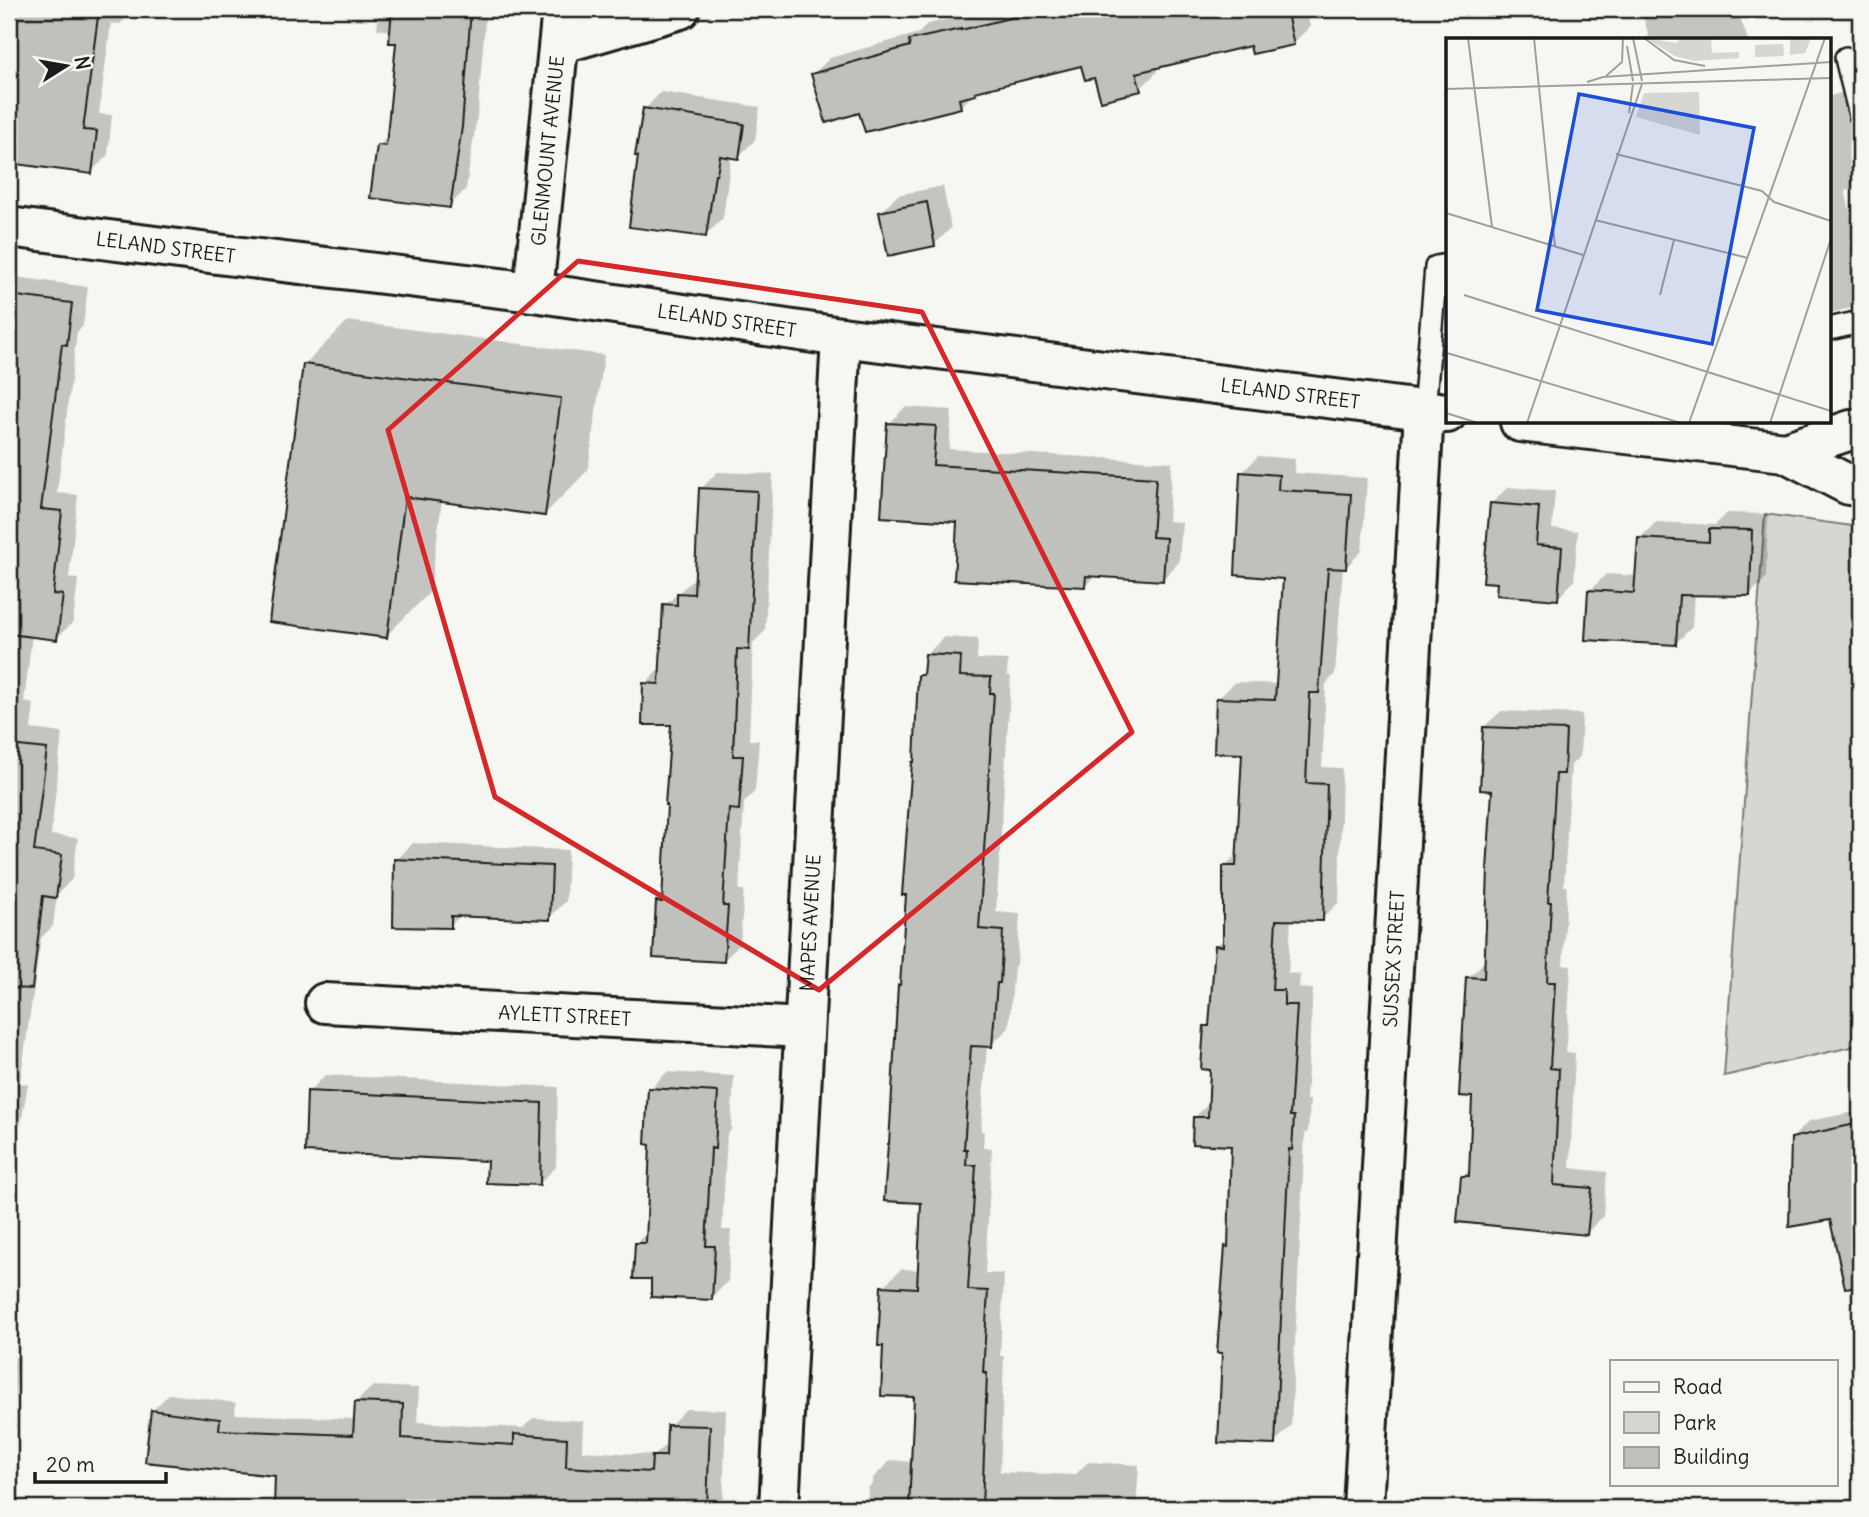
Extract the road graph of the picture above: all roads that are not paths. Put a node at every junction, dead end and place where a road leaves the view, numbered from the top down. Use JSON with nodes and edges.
{"nodes":[{"id":1,"x":680,"y":9,"type":"edge"},
{"id":2,"x":561,"y":27,"type":"edge"},
{"id":3,"x":1845,"y":59,"type":"edge"},
{"id":4,"x":1860,"y":115,"type":"edge"},
{"id":5,"x":9,"y":227,"type":"edge"},
{"id":6,"x":1446,"y":265,"type":"edge"},
{"id":7,"x":533,"y":292,"type":"junction"},
{"id":8,"x":1860,"y":322,"type":"edge"},
{"id":9,"x":1830,"y":329,"type":"edge"},
{"id":10,"x":841,"y":337,"type":"junction"},
{"id":11,"x":1436,"y":412,"type":"edge"},
{"id":12,"x":1538,"y":424,"type":"edge"},
{"id":13,"x":1860,"y":430,"type":"edge"},
{"id":14,"x":1785,"y":452,"type":"junction"},
{"id":15,"x":1860,"y":486,"type":"edge"},
{"id":16,"x":324,"y":1003,"type":"dead end"},
{"id":17,"x":804,"y":1028,"type":"junction"},
{"id":18,"x":779,"y":1508,"type":"edge"},
{"id":19,"x":1363,"y":1508,"type":"edge"}],
"edges":[{"from":1,"to":2,"type":"street"},
{"from":2,"to":7,"type":"street","name":"GLENMOUNT AVENUE"},
{"from":3,"to":4,"type":"lane"},
{"from":5,"to":7,"type":"street","name":"LELAND STREET"},
{"from":6,"to":11,"type":"lane"},
{"from":7,"to":10,"type":"street","name":"LELAND STREET"},
{"from":8,"to":9,"type":"lane"},
{"from":10,"to":11,"type":"street","name":"LELAND STREET"},
{"from":10,"to":17,"type":"street","name":"MAPES AVENUE"},
{"from":11,"to":19,"type":"street","name":"SUSSEX STREET"},
{"from":12,"to":14,"type":"street"},
{"from":13,"to":14,"type":"street"},
{"from":14,"to":15,"type":"street"},
{"from":16,"to":17,"type":"street","name":"AYLETT STREET"},
{"from":17,"to":18,"type":"street","name":"MAPES AVENUE"}]}
